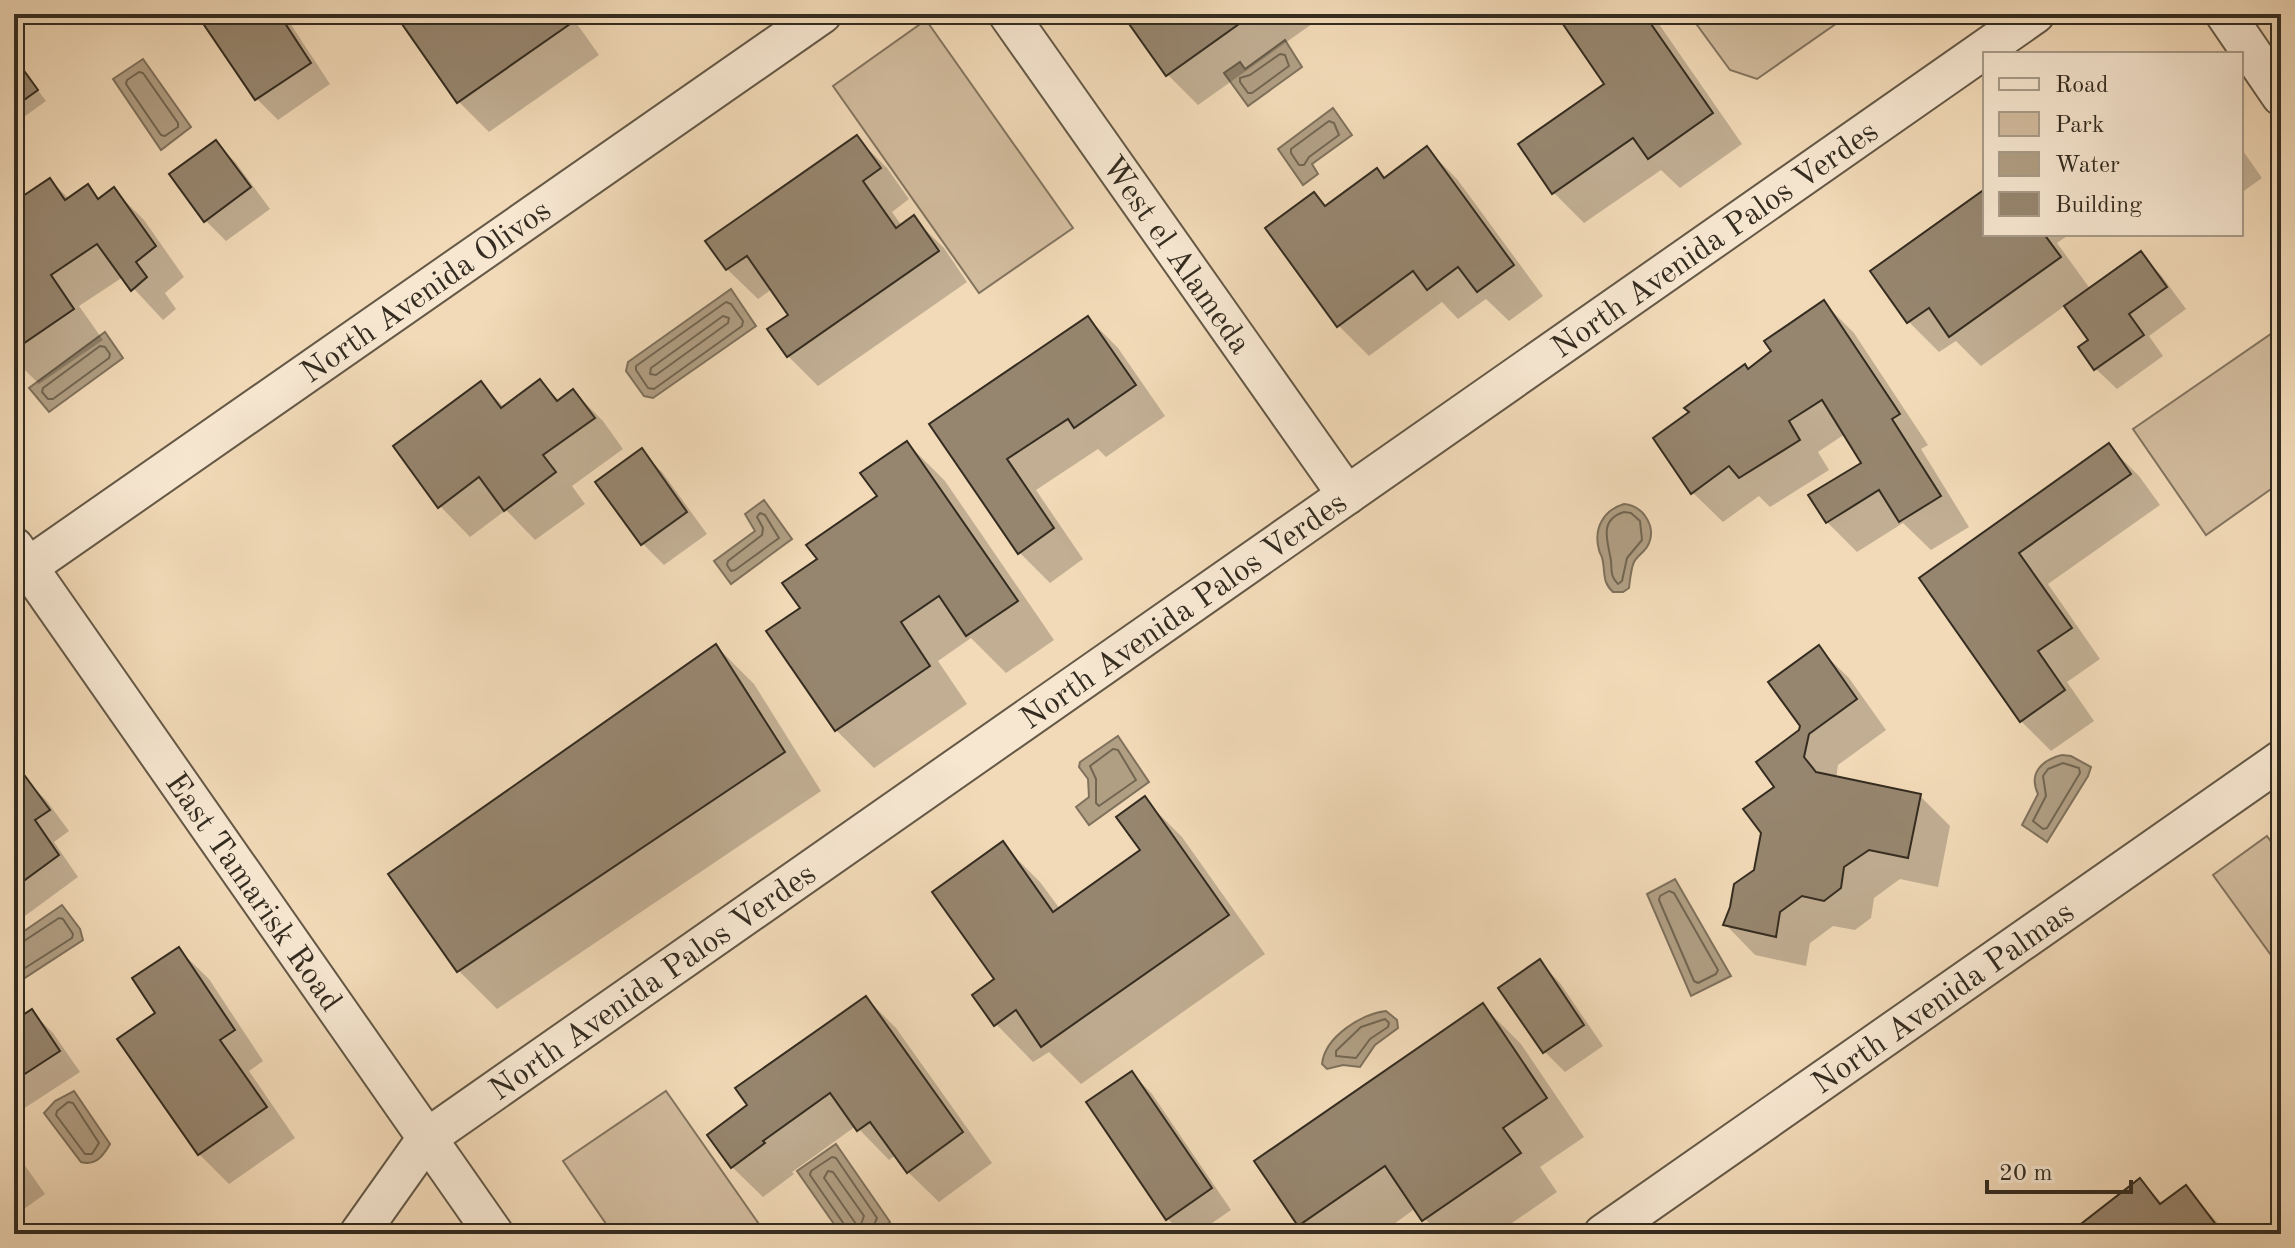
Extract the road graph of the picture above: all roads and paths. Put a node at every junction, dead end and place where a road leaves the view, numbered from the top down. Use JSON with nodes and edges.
{"nodes":[{"id":1,"x":822,"y":14,"type":"edge"},
{"id":2,"x":1008,"y":14,"type":"edge"},
{"id":3,"x":2035,"y":14,"type":"edge"},
{"id":4,"x":2225,"y":14,"type":"edge"},
{"id":5,"x":2281,"y":96,"type":"edge"},
{"id":6,"x":1347,"y":495,"type":"junction"},
{"id":7,"x":21,"y":557,"type":"edge"},
{"id":8,"x":2281,"y":760,"type":"edge"},
{"id":9,"x":427,"y":1138,"type":"junction"},
{"id":10,"x":359,"y":1234,"type":"edge"},
{"id":11,"x":494,"y":1234,"type":"edge"},
{"id":12,"x":1603,"y":1234,"type":"edge"}],
"edges":[{"from":1,"to":7,"type":"street","name":"North Avenida Olivos"},
{"from":2,"to":6,"type":"street","name":"West el Alameda"},
{"from":3,"to":6,"type":"street","name":"North Avenida Palos Verdes"},
{"from":4,"to":5,"type":"street"},
{"from":6,"to":9,"type":"street","name":"North Avenida Palos Verdes"},
{"from":7,"to":9,"type":"street","name":"East Tamarisk Road"},
{"from":8,"to":12,"type":"street","name":"North Avenida Palmas"},
{"from":9,"to":10,"type":"street","name":"North Avenida Palos Verdes"},
{"from":9,"to":11,"type":"street","name":"East Tamarisk Road"}]}
